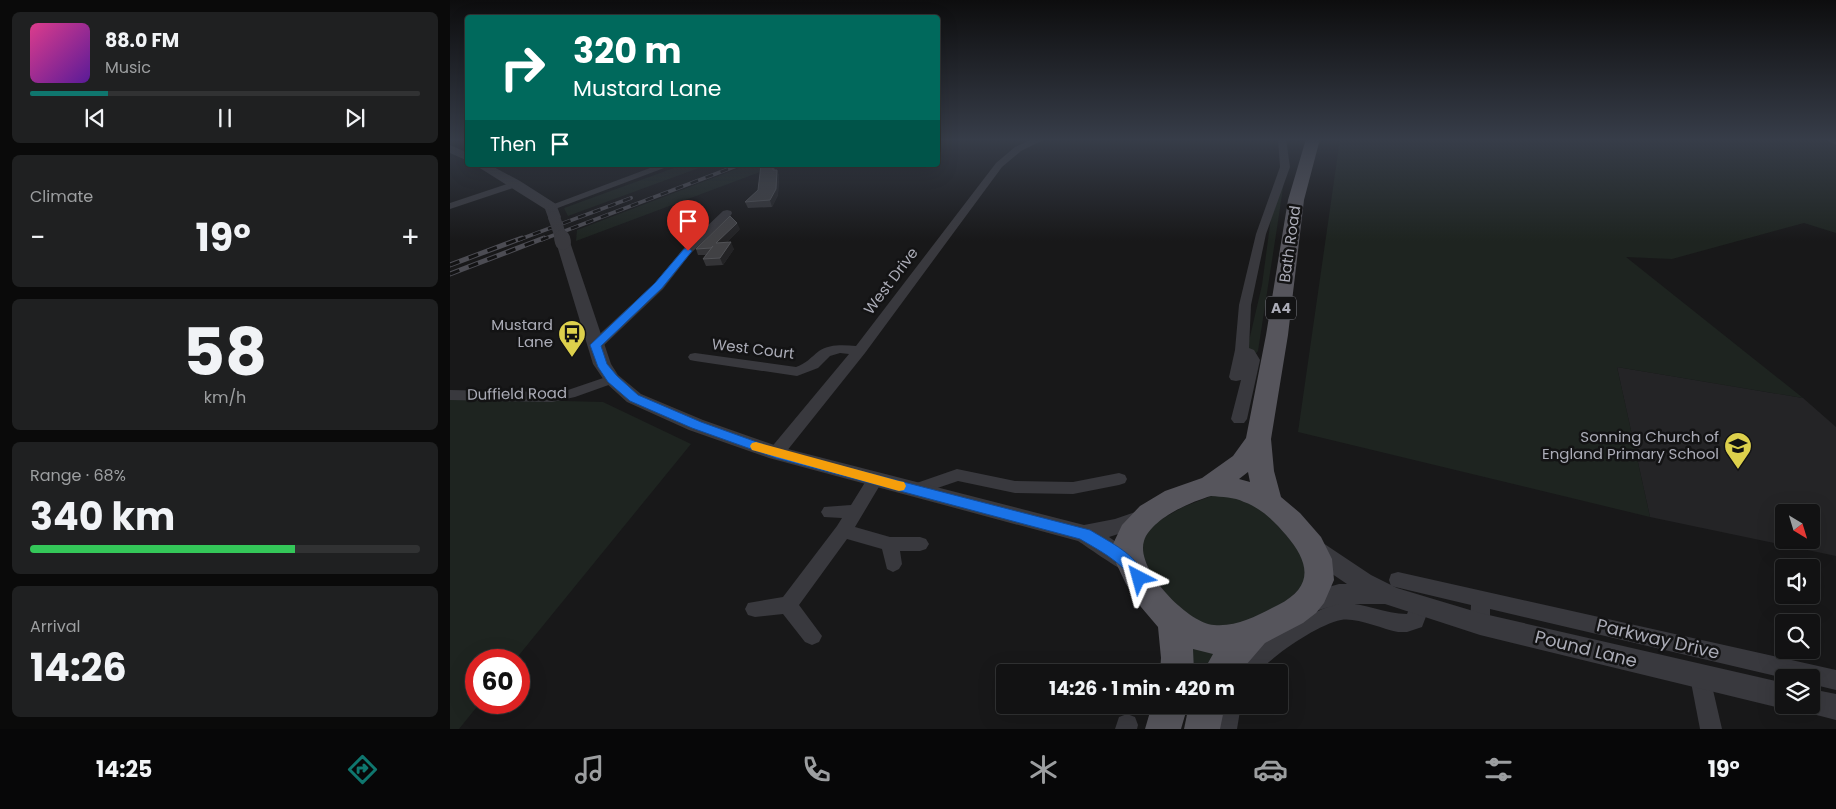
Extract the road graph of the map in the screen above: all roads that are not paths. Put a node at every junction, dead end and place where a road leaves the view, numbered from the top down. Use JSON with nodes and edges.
{"nodes":[{"id":1,"x":496,"y":173,"type":"edge"},
{"id":2,"x":648,"y":173,"type":"edge"},
{"id":3,"x":993,"y":173,"type":"edge"},
{"id":4,"x":1282,"y":173,"type":"joint"},
{"id":5,"x":1303,"y":173,"type":"edge"},
{"id":6,"x":1302,"y":176,"type":"junction"},
{"id":7,"x":516,"y":184,"type":"junction"},
{"id":8,"x":450,"y":206,"type":"edge"},
{"id":9,"x":553,"y":212,"type":"junction"},
{"id":10,"x":727,"y":213,"type":"dead end"},
{"id":11,"x":596,"y":345,"type":"junction"},
{"id":12,"x":860,"y":350,"type":"junction"},
{"id":13,"x":1242,"y":350,"type":"junction"},
{"id":14,"x":695,"y":357,"type":"dead end"},
{"id":15,"x":1236,"y":377,"type":"dead end"},
{"id":16,"x":612,"y":379,"type":"junction"},
{"id":17,"x":450,"y":395,"type":"edge"},
{"id":18,"x":1239,"y":419,"type":"dead end"},
{"id":19,"x":1258,"y":439,"type":"junction"},
{"id":20,"x":776,"y":453,"type":"junction"},
{"id":21,"x":1119,"y":479,"type":"dead end"},
{"id":22,"x":875,"y":480,"type":"junction"},
{"id":23,"x":1211,"y":486,"type":"junction"},
{"id":24,"x":914,"y":490,"type":"junction"},
{"id":25,"x":1268,"y":500,"type":"junction"},
{"id":26,"x":855,"y":511,"type":"junction"},
{"id":27,"x":830,"y":512,"type":"dead end"},
{"id":28,"x":1144,"y":517,"type":"junction"},
{"id":29,"x":842,"y":532,"type":"junction"},
{"id":30,"x":1084,"y":534,"type":"junction"},
{"id":31,"x":890,"y":544,"type":"junction"},
{"id":32,"x":920,"y":544,"type":"dead end"},
{"id":33,"x":1315,"y":550,"type":"junction"},
{"id":34,"x":893,"y":564,"type":"dead end"},
{"id":35,"x":1132,"y":566,"type":"junction"},
{"id":36,"x":1394,"y":588,"type":"junction"},
{"id":37,"x":1481,"y":598,"type":"junction"},
{"id":38,"x":1306,"y":603,"type":"junction"},
{"id":39,"x":788,"y":605,"type":"junction"},
{"id":40,"x":1420,"y":606,"type":"junction"},
{"id":41,"x":755,"y":609,"type":"dead end"},
{"id":42,"x":1173,"y":622,"type":"junction"},
{"id":43,"x":1480,"y":624,"type":"junction"},
{"id":44,"x":1258,"y":630,"type":"junction"},
{"id":45,"x":812,"y":636,"type":"dead end"},
{"id":46,"x":1178,"y":664,"type":"edge"},
{"id":47,"x":1226,"y":664,"type":"edge"},
{"id":48,"x":1255,"y":664,"type":"edge"},
{"id":49,"x":1700,"y":677,"type":"junction"},
{"id":50,"x":1836,"y":680,"type":"edge"},
{"id":51,"x":1775,"y":694,"type":"edge"},
{"id":52,"x":1820,"y":704,"type":"edge"},
{"id":53,"x":1836,"y":707,"type":"edge"},
{"id":54,"x":1167,"y":714,"type":"edge"},
{"id":55,"x":1205,"y":714,"type":"edge"},
{"id":56,"x":1228,"y":714,"type":"edge"},
{"id":57,"x":1163,"y":729,"type":"edge"},
{"id":58,"x":1202,"y":729,"type":"edge"},
{"id":59,"x":1226,"y":729,"type":"edge"},
{"id":60,"x":1711,"y":729,"type":"edge"}],
"edges":[{"from":1,"to":7,"type":"street"},
{"from":2,"to":9,"type":"street"},
{"from":3,"to":12,"type":"street","name":"West Drive"},
{"from":4,"to":6,"type":"street"},
{"from":4,"to":13,"type":"street"},
{"from":5,"to":6,"type":"main road","name":"Bath Road","number":"A4"},
{"from":6,"to":19,"type":"main road","name":"Bath Road","number":"A4"},
{"from":7,"to":8,"type":"street"},
{"from":7,"to":9,"type":"street"},
{"from":9,"to":11,"type":"street","bridge":true},
{"from":10,"to":11,"type":"street"},
{"from":11,"to":16,"type":"street"},
{"from":12,"to":14,"type":"street","name":"West Court"},
{"from":12,"to":20,"type":"street","name":"West Drive"},
{"from":13,"to":15,"type":"street"},
{"from":13,"to":18,"type":"street"},
{"from":16,"to":17,"type":"street","name":"Duffield Road"},
{"from":16,"to":20,"type":"street"},
{"from":19,"to":23,"type":"main road","name":"Bath Road","number":"A4"},
{"from":19,"to":25,"type":"main road","name":"Bath Road","number":"A4"},
{"from":20,"to":22,"type":"street"},
{"from":21,"to":24,"type":"street"},
{"from":22,"to":24,"type":"street"},
{"from":22,"to":26,"type":"street"},
{"from":23,"to":25,"type":"main road"},
{"from":23,"to":28,"type":"main road"},
{"from":24,"to":30,"type":"street"},
{"from":25,"to":33,"type":"main road"},
{"from":26,"to":27,"type":"street"},
{"from":26,"to":29,"type":"street"},
{"from":28,"to":30,"type":"street"},
{"from":28,"to":35,"type":"main road"},
{"from":29,"to":31,"type":"street"},
{"from":29,"to":39,"type":"street"},
{"from":30,"to":35,"type":"street"},
{"from":31,"to":32,"type":"street"},
{"from":31,"to":34,"type":"street"},
{"from":33,"to":36,"type":"street","name":"Pound Lane"},
{"from":33,"to":38,"type":"main road"},
{"from":35,"to":42,"type":"main road"},
{"from":36,"to":37,"type":"street","name":"Parkway Drive"},
{"from":36,"to":38,"type":"street","name":"Pound Lane"},
{"from":36,"to":40,"type":"street","name":"Pound Lane"},
{"from":37,"to":43,"type":"street"},
{"from":37,"to":50,"type":"street","name":"Parkway Drive"},
{"from":38,"to":44,"type":"main road"},
{"from":39,"to":41,"type":"street"},
{"from":39,"to":45,"type":"street"},
{"from":40,"to":43,"type":"street","name":"Pound Lane"},
{"from":40,"to":48,"type":"street"},
{"from":42,"to":44,"type":"main road"},
{"from":42,"to":46,"type":"main road"},
{"from":43,"to":49,"type":"street","name":"Pound Lane"},
{"from":44,"to":47,"type":"main road"},
{"from":49,"to":51,"type":"street","name":"Pound Lane"},
{"from":49,"to":60,"type":"street"},
{"from":52,"to":53,"type":"street"},
{"from":54,"to":57,"type":"main road"},
{"from":55,"to":58,"type":"main road"},
{"from":56,"to":59,"type":"street"}]}
